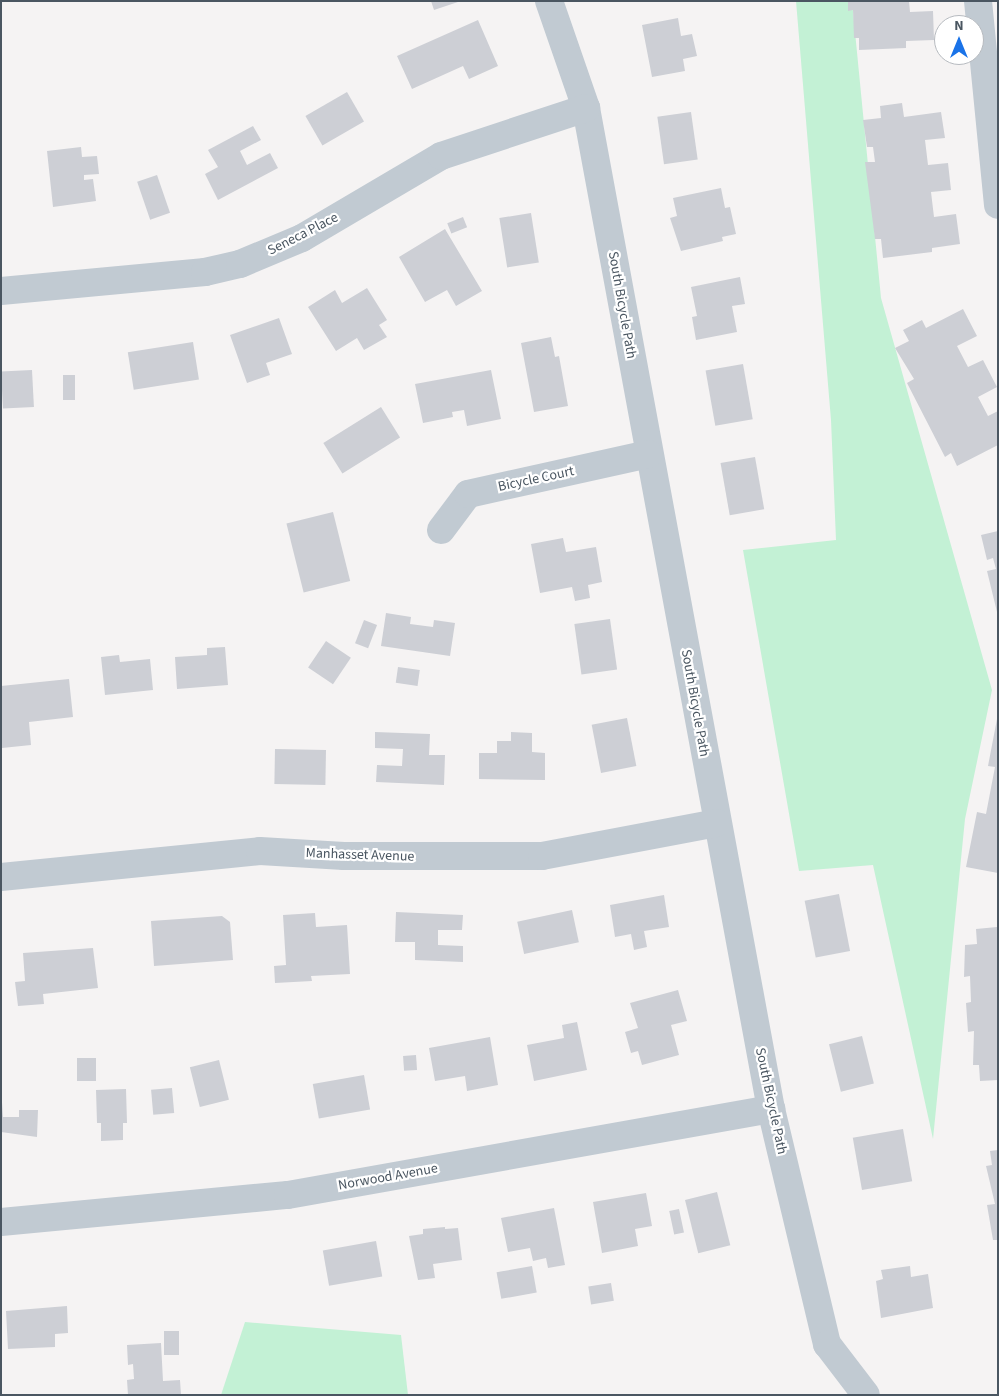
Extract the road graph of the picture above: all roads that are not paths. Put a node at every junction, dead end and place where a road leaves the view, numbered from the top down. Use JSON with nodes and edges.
{"nodes":[{"id":1,"x":549,"y":1,"type":"edge"},
{"id":2,"x":978,"y":1,"type":"edge"},
{"id":3,"x":992,"y":100,"type":"edge"},
{"id":4,"x":586,"y":108,"type":"junction"},
{"id":5,"x":998,"y":205,"type":"edge"},
{"id":6,"x":1,"y":291,"type":"edge"},
{"id":7,"x":648,"y":454,"type":"junction"},
{"id":8,"x":441,"y":530,"type":"dead end"},
{"id":9,"x":717,"y":823,"type":"junction"},
{"id":10,"x":1,"y":877,"type":"edge"},
{"id":11,"x":771,"y":1109,"type":"junction"},
{"id":12,"x":1,"y":1222,"type":"edge"},
{"id":13,"x":866,"y":1395,"type":"edge"}],
"edges":[{"from":1,"to":4,"type":"street","name":"South Bicycle Path"},
{"from":2,"to":3,"type":"street"},
{"from":3,"to":5,"type":"street"},
{"from":4,"to":6,"type":"street","name":"Seneca Place"},
{"from":4,"to":7,"type":"street","name":"South Bicycle Path"},
{"from":7,"to":8,"type":"street","name":"Bicycle Court"},
{"from":7,"to":9,"type":"street","name":"South Bicycle Path"},
{"from":9,"to":10,"type":"street","name":"Manhasset Avenue"},
{"from":9,"to":11,"type":"street","name":"South Bicycle Path"},
{"from":11,"to":12,"type":"street","name":"Norwood Avenue"},
{"from":11,"to":13,"type":"street","name":"South Bicycle Path"}]}
